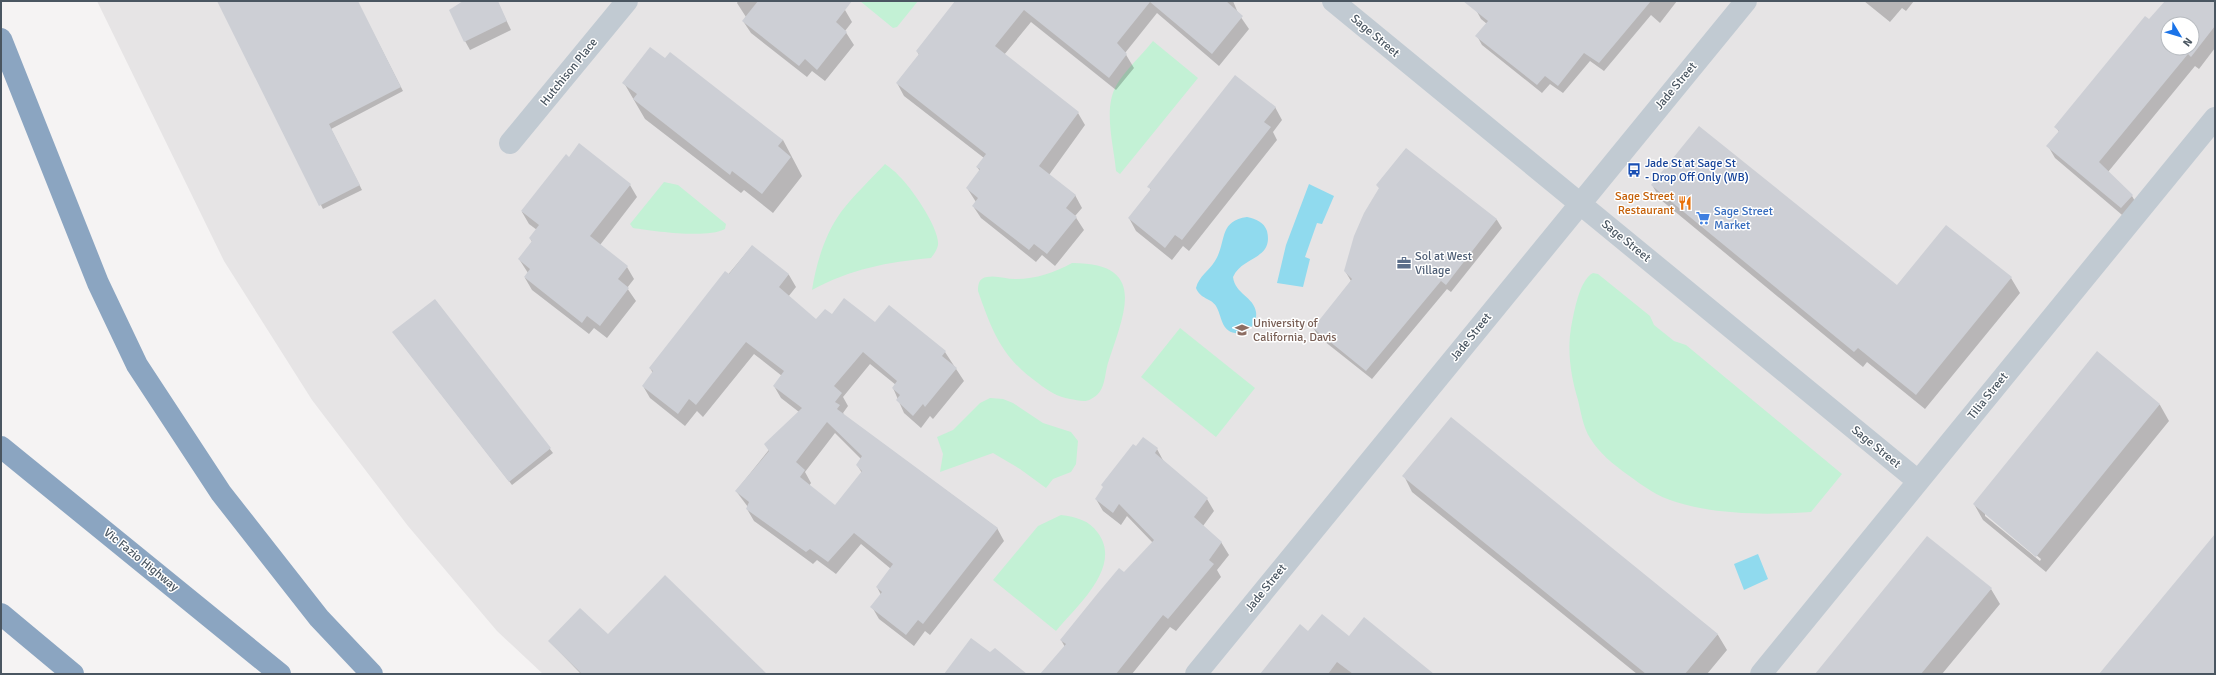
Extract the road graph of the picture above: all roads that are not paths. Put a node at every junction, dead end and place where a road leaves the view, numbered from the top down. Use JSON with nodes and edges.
{"nodes":[{"id":1,"x":627,"y":1,"type":"edge"},
{"id":2,"x":1333,"y":1,"type":"edge"},
{"id":3,"x":1746,"y":1,"type":"edge"},
{"id":4,"x":1,"y":39,"type":"edge"},
{"id":5,"x":2215,"y":118,"type":"edge"},
{"id":6,"x":510,"y":143,"type":"dead end"},
{"id":7,"x":1580,"y":204,"type":"junction"},
{"id":8,"x":1,"y":447,"type":"edge"},
{"id":9,"x":1918,"y":482,"type":"junction"},
{"id":10,"x":1,"y":614,"type":"edge"},
{"id":11,"x":72,"y":674,"type":"edge"},
{"id":12,"x":280,"y":674,"type":"edge"},
{"id":13,"x":372,"y":674,"type":"edge"},
{"id":14,"x":1196,"y":674,"type":"edge"},
{"id":15,"x":1761,"y":674,"type":"edge"}],
"edges":[{"from":1,"to":6,"type":"street","name":"Hutchison Place"},
{"from":2,"to":7,"type":"street","name":"Sage Street"},
{"from":3,"to":7,"type":"street","name":"Jade Street"},
{"from":4,"to":13,"type":"highway"},
{"from":5,"to":9,"type":"street","name":"Tilia Street"},
{"from":7,"to":9,"type":"street","name":"Sage Street"},
{"from":7,"to":14,"type":"street","name":"Jade Street"},
{"from":8,"to":12,"type":"highway","name":"Vic Fazio Highway"},
{"from":9,"to":15,"type":"street","name":"Tilia Street"},
{"from":10,"to":11,"type":"highway"}]}
